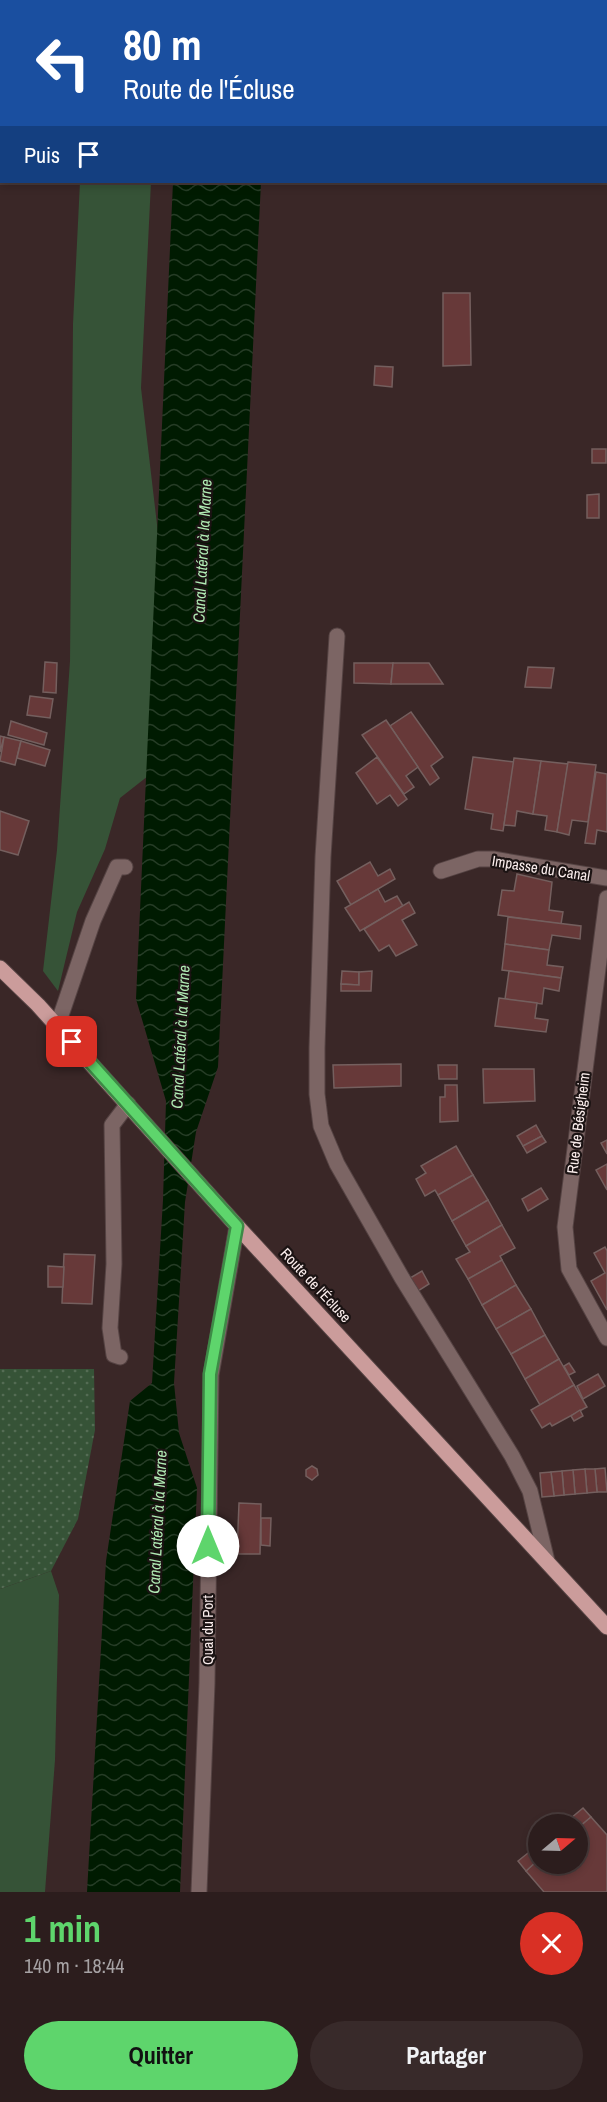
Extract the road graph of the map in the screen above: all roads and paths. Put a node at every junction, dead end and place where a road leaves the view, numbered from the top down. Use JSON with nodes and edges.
{"nodes":[{"id":1,"x":337,"y":636,"type":"dead end"},
{"id":2,"x":125,"y":867,"type":"dead end"},
{"id":3,"x":441,"y":870,"type":"dead end"},
{"id":4,"x":607,"y":878,"type":"edge"},
{"id":5,"x":607,"y":898,"type":"edge"},
{"id":6,"x":0,"y":968,"type":"edge"},
{"id":7,"x":57,"y":1027,"type":"junction"},
{"id":8,"x":128,"y":1104,"type":"junction"},
{"id":9,"x":237,"y":1226,"type":"junction"},
{"id":10,"x":607,"y":1338,"type":"edge"},
{"id":11,"x":120,"y":1357,"type":"dead end"},
{"id":12,"x":547,"y":1562,"type":"junction"},
{"id":13,"x":607,"y":1627,"type":"edge"},
{"id":14,"x":199,"y":1892,"type":"edge"}],
"edges":[{"from":1,"to":12,"type":"street"},
{"from":2,"to":7,"type":"street"},
{"from":3,"to":4,"type":"street","name":"Impasse du Canal"},
{"from":5,"to":10,"type":"street","name":"Rue de Bésigheim"},
{"from":6,"to":7,"type":"main road","name":"Route de l'Écluse"},
{"from":7,"to":8,"type":"main road","name":"Route de l'Écluse"},
{"from":8,"to":9,"type":"main road","name":"Route de l'Écluse"},
{"from":8,"to":11,"type":"street"},
{"from":9,"to":12,"type":"main road","name":"Route de l'Écluse"},
{"from":9,"to":14,"type":"street","name":"Quai du Port"},
{"from":12,"to":13,"type":"main road","name":"Route de l'Écluse"}]}
